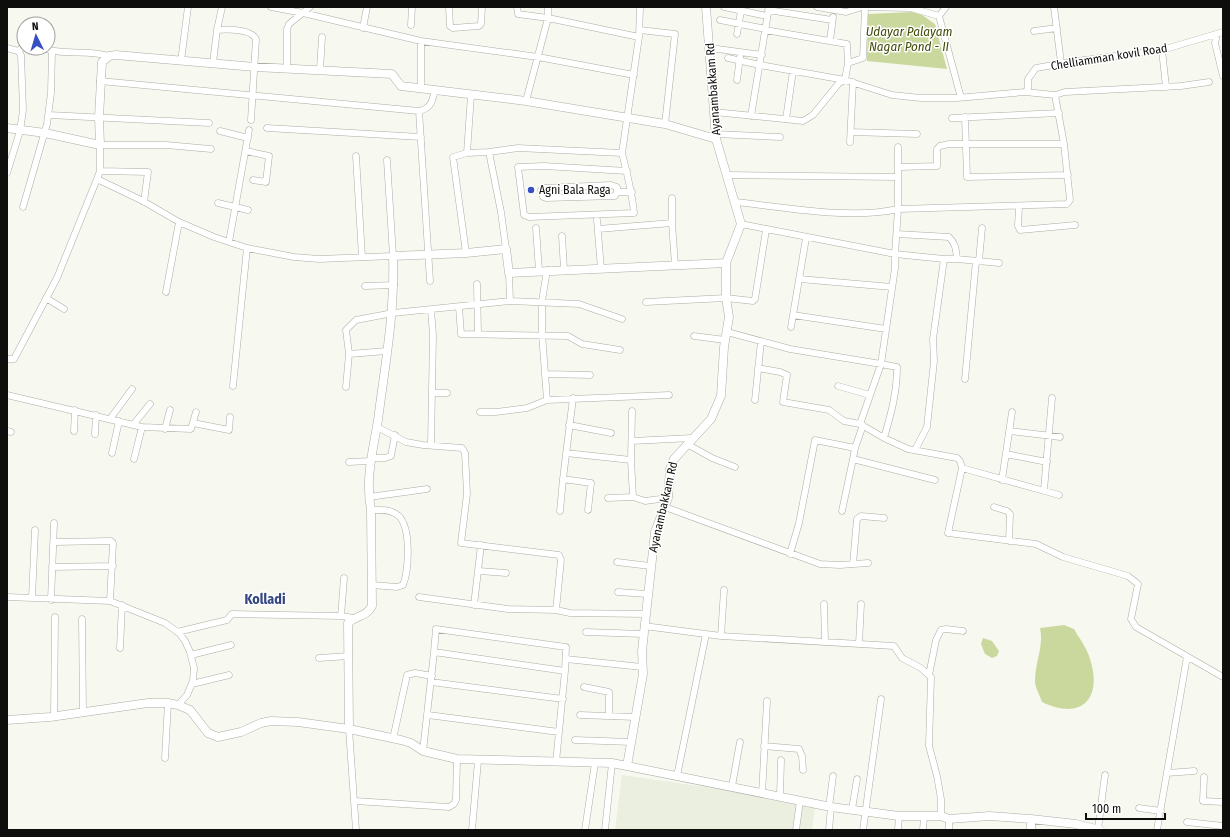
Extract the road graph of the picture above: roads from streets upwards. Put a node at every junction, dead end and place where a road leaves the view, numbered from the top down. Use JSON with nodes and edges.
{"nodes":[{"id":1,"x":188,"y":7,"type":"edge"},
{"id":2,"x":222,"y":7,"type":"edge"},
{"id":3,"x":271,"y":7,"type":"edge"},
{"id":4,"x":310,"y":7,"type":"edge"},
{"id":5,"x":367,"y":7,"type":"edge"},
{"id":6,"x":412,"y":7,"type":"edge"},
{"id":7,"x":449,"y":7,"type":"edge"},
{"id":8,"x":482,"y":7,"type":"edge"},
{"id":9,"x":517,"y":7,"type":"edge"},
{"id":10,"x":548,"y":7,"type":"edge"},
{"id":11,"x":640,"y":7,"type":"edge"},
{"id":12,"x":706,"y":7,"type":"edge"},
{"id":13,"x":724,"y":7,"type":"edge"},
{"id":14,"x":817,"y":7,"type":"edge"},
{"id":15,"x":888,"y":7,"type":"edge"},
{"id":16,"x":946,"y":7,"type":"edge"},
{"id":17,"x":1054,"y":7,"type":"edge"},
{"id":18,"x":830,"y":8,"type":"edge"},
{"id":19,"x":861,"y":8,"type":"edge"},
{"id":20,"x":741,"y":11,"type":"junction"},
{"id":21,"x":768,"y":11,"type":"edge"},
{"id":22,"x":303,"y":13,"type":"junction"},
{"id":23,"x":939,"y":16,"type":"junction"},
{"id":24,"x":548,"y":18,"type":"junction"},
{"id":25,"x":720,"y":20,"type":"dead end"},
{"id":26,"x":832,"y":20,"type":"junction"},
{"id":27,"x":739,"y":24,"type":"junction"},
{"id":28,"x":411,"y":25,"type":"dead end"},
{"id":29,"x":363,"y":28,"type":"junction"},
{"id":30,"x":1057,"y":28,"type":"junction"},
{"id":31,"x":765,"y":29,"type":"junction"},
{"id":32,"x":217,"y":30,"type":"junction"},
{"id":33,"x":640,"y":30,"type":"junction"},
{"id":34,"x":1034,"y":31,"type":"dead end"},
{"id":35,"x":737,"y":34,"type":"dead end"},
{"id":36,"x":1220,"y":36,"type":"edge"},
{"id":37,"x":322,"y":37,"type":"dead end"},
{"id":38,"x":639,"y":37,"type":"junction"},
{"id":39,"x":420,"y":41,"type":"junction"},
{"id":40,"x":830,"y":41,"type":"junction"},
{"id":41,"x":710,"y":48,"type":"junction"},
{"id":42,"x":1162,"y":50,"type":"junction"},
{"id":43,"x":741,"y":51,"type":"junction"},
{"id":44,"x":56,"y":52,"type":"edge"},
{"id":45,"x":762,"y":55,"type":"junction"},
{"id":46,"x":21,"y":56,"type":"edge"},
{"id":47,"x":52,"y":56,"type":"edge"},
{"id":48,"x":110,"y":56,"type":"junction"},
{"id":49,"x":538,"y":57,"type":"junction"},
{"id":50,"x":728,"y":58,"type":"dead end"},
{"id":51,"x":740,"y":60,"type":"junction"},
{"id":52,"x":181,"y":61,"type":"junction"},
{"id":53,"x":213,"y":63,"type":"junction"},
{"id":54,"x":848,"y":63,"type":"junction"},
{"id":55,"x":1061,"y":64,"type":"junction"},
{"id":56,"x":760,"y":65,"type":"junction"},
{"id":57,"x":255,"y":67,"type":"junction"},
{"id":58,"x":287,"y":68,"type":"junction"},
{"id":59,"x":320,"y":69,"type":"junction"},
{"id":60,"x":793,"y":71,"type":"junction"},
{"id":61,"x":634,"y":75,"type":"junction"},
{"id":62,"x":1223,"y":76,"type":"edge"},
{"id":63,"x":737,"y":80,"type":"dead end"},
{"id":64,"x":845,"y":80,"type":"junction"},
{"id":65,"x":100,"y":81,"type":"junction"},
{"id":66,"x":853,"y":82,"type":"junction"},
{"id":67,"x":1209,"y":82,"type":"dead end"},
{"id":68,"x":1166,"y":87,"type":"junction"},
{"id":69,"x":421,"y":88,"type":"junction"},
{"id":70,"x":435,"y":90,"type":"junction"},
{"id":71,"x":1025,"y":92,"type":"junction"},
{"id":72,"x":252,"y":95,"type":"junction"},
{"id":73,"x":470,"y":95,"type":"junction"},
{"id":74,"x":1055,"y":95,"type":"junction"},
{"id":75,"x":961,"y":98,"type":"junction"},
{"id":76,"x":526,"y":101,"type":"junction"},
{"id":77,"x":419,"y":111,"type":"junction"},
{"id":78,"x":714,"y":112,"type":"junction"},
{"id":79,"x":1059,"y":113,"type":"junction"},
{"id":80,"x":49,"y":114,"type":"junction"},
{"id":81,"x":751,"y":116,"type":"junction"},
{"id":82,"x":99,"y":117,"type":"junction"},
{"id":83,"x":965,"y":117,"type":"junction"},
{"id":84,"x":952,"y":118,"type":"dead end"},
{"id":85,"x":628,"y":119,"type":"junction"},
{"id":86,"x":786,"y":119,"type":"junction"},
{"id":87,"x":251,"y":120,"type":"dead end"},
{"id":88,"x":209,"y":123,"type":"dead end"},
{"id":89,"x":665,"y":124,"type":"junction"},
{"id":90,"x":7,"y":128,"type":"edge"},
{"id":91,"x":267,"y":128,"type":"dead end"},
{"id":92,"x":249,"y":130,"type":"dead end"},
{"id":93,"x":20,"y":131,"type":"junction"},
{"id":94,"x":220,"y":131,"type":"dead end"},
{"id":95,"x":851,"y":132,"type":"junction"},
{"id":96,"x":45,"y":133,"type":"junction"},
{"id":97,"x":918,"y":134,"type":"dead end"},
{"id":98,"x":716,"y":136,"type":"junction"},
{"id":99,"x":421,"y":137,"type":"junction"},
{"id":100,"x":780,"y":137,"type":"dead end"},
{"id":101,"x":248,"y":138,"type":"junction"},
{"id":102,"x":850,"y":142,"type":"dead end"},
{"id":103,"x":1064,"y":144,"type":"junction"},
{"id":104,"x":100,"y":145,"type":"junction"},
{"id":105,"x":966,"y":145,"type":"junction"},
{"id":106,"x":898,"y":147,"type":"dead end"},
{"id":107,"x":211,"y":149,"type":"dead end"},
{"id":108,"x":246,"y":151,"type":"junction"},
{"id":109,"x":489,"y":152,"type":"junction"},
{"id":110,"x":467,"y":153,"type":"junction"},
{"id":111,"x":622,"y":153,"type":"junction"},
{"id":112,"x":356,"y":156,"type":"dead end"},
{"id":113,"x":387,"y":160,"type":"dead end"},
{"id":114,"x":898,"y":166,"type":"junction"},
{"id":115,"x":100,"y":171,"type":"junction"},
{"id":116,"x":627,"y":171,"type":"junction"},
{"id":117,"x":7,"y":173,"type":"edge"},
{"id":118,"x":726,"y":175,"type":"junction"},
{"id":119,"x":1068,"y":175,"type":"junction"},
{"id":120,"x":898,"y":177,"type":"junction"},
{"id":121,"x":97,"y":179,"type":"junction"},
{"id":122,"x":253,"y":180,"type":"dead end"},
{"id":123,"x":617,"y":192,"type":"junction"},
{"id":124,"x":632,"y":192,"type":"junction"},
{"id":125,"x":672,"y":198,"type":"dead end"},
{"id":126,"x":144,"y":202,"type":"junction"},
{"id":127,"x":734,"y":202,"type":"junction"},
{"id":128,"x":218,"y":203,"type":"dead end"},
{"id":129,"x":23,"y":207,"type":"dead end"},
{"id":130,"x":236,"y":207,"type":"junction"},
{"id":131,"x":1019,"y":207,"type":"junction"},
{"id":132,"x":898,"y":209,"type":"junction"},
{"id":133,"x":248,"y":210,"type":"dead end"},
{"id":134,"x":597,"y":220,"type":"dead end"},
{"id":135,"x":179,"y":222,"type":"junction"},
{"id":136,"x":672,"y":223,"type":"junction"},
{"id":137,"x":741,"y":224,"type":"junction"},
{"id":138,"x":1075,"y":226,"type":"dead end"},
{"id":139,"x":536,"y":228,"type":"dead end"},
{"id":140,"x":982,"y":228,"type":"dead end"},
{"id":141,"x":598,"y":229,"type":"junction"},
{"id":142,"x":766,"y":230,"type":"junction"},
{"id":143,"x":897,"y":234,"type":"junction"},
{"id":144,"x":562,"y":236,"type":"dead end"},
{"id":145,"x":806,"y":238,"type":"junction"},
{"id":146,"x":229,"y":242,"type":"junction"},
{"id":147,"x":247,"y":248,"type":"junction"},
{"id":148,"x":506,"y":249,"type":"junction"},
{"id":149,"x":466,"y":253,"type":"junction"},
{"id":150,"x":895,"y":254,"type":"junction"},
{"id":151,"x":429,"y":255,"type":"junction"},
{"id":152,"x":393,"y":256,"type":"junction"},
{"id":153,"x":362,"y":258,"type":"junction"},
{"id":154,"x":944,"y":259,"type":"junction"},
{"id":155,"x":957,"y":259,"type":"junction"},
{"id":156,"x":978,"y":261,"type":"junction"},
{"id":157,"x":726,"y":263,"type":"junction"},
{"id":158,"x":999,"y":263,"type":"dead end"},
{"id":159,"x":675,"y":265,"type":"junction"},
{"id":160,"x":564,"y":269,"type":"junction"},
{"id":161,"x":601,"y":269,"type":"junction"},
{"id":162,"x":543,"y":270,"type":"junction"},
{"id":163,"x":509,"y":272,"type":"junction"},
{"id":164,"x":800,"y":279,"type":"junction"},
{"id":165,"x":430,"y":281,"type":"dead end"},
{"id":166,"x":394,"y":284,"type":"junction"},
{"id":167,"x":477,"y":284,"type":"dead end"},
{"id":168,"x":365,"y":286,"type":"dead end"},
{"id":169,"x":892,"y":287,"type":"junction"},
{"id":170,"x":166,"y":292,"type":"dead end"},
{"id":171,"x":46,"y":298,"type":"junction"},
{"id":172,"x":726,"y":298,"type":"junction"},
{"id":173,"x":510,"y":301,"type":"junction"},
{"id":174,"x":542,"y":301,"type":"junction"},
{"id":175,"x":646,"y":302,"type":"dead end"},
{"id":176,"x":478,"y":304,"type":"junction"},
{"id":177,"x":459,"y":307,"type":"junction"},
{"id":178,"x":64,"y":309,"type":"dead end"},
{"id":179,"x":431,"y":310,"type":"junction"},
{"id":180,"x":393,"y":313,"type":"junction"},
{"id":181,"x":793,"y":315,"type":"junction"},
{"id":182,"x":622,"y":319,"type":"dead end"},
{"id":183,"x":792,"y":327,"type":"dead end"},
{"id":184,"x":886,"y":329,"type":"junction"},
{"id":185,"x":478,"y":334,"type":"junction"},
{"id":186,"x":542,"y":334,"type":"junction"},
{"id":187,"x":694,"y":336,"type":"dead end"},
{"id":188,"x":726,"y":336,"type":"junction"},
{"id":189,"x":761,"y":341,"type":"junction"},
{"id":190,"x":620,"y":350,"type":"dead end"},
{"id":191,"x":387,"y":351,"type":"junction"},
{"id":192,"x":349,"y":354,"type":"junction"},
{"id":193,"x":7,"y":359,"type":"edge"},
{"id":194,"x":881,"y":364,"type":"junction"},
{"id":195,"x":758,"y":368,"type":"junction"},
{"id":196,"x":546,"y":374,"type":"junction"},
{"id":197,"x":590,"y":375,"type":"dead end"},
{"id":198,"x":965,"y":379,"type":"dead end"},
{"id":199,"x":233,"y":386,"type":"dead end"},
{"id":200,"x":838,"y":386,"type":"dead end"},
{"id":201,"x":346,"y":387,"type":"dead end"},
{"id":202,"x":132,"y":389,"type":"dead end"},
{"id":203,"x":432,"y":392,"type":"junction"},
{"id":204,"x":447,"y":393,"type":"dead end"},
{"id":205,"x":7,"y":395,"type":"edge"},
{"id":206,"x":669,"y":395,"type":"dead end"},
{"id":207,"x":870,"y":395,"type":"junction"},
{"id":208,"x":573,"y":398,"type":"junction"},
{"id":209,"x":1052,"y":398,"type":"dead end"},
{"id":210,"x":547,"y":400,"type":"junction"},
{"id":211,"x":755,"y":400,"type":"dead end"},
{"id":212,"x":150,"y":404,"type":"dead end"},
{"id":213,"x":75,"y":410,"type":"junction"},
{"id":214,"x":170,"y":410,"type":"dead end"},
{"id":215,"x":632,"y":411,"type":"dead end"},
{"id":216,"x":196,"y":412,"type":"dead end"},
{"id":217,"x":480,"y":412,"type":"dead end"},
{"id":218,"x":1012,"y":412,"type":"dead end"},
{"id":219,"x":96,"y":415,"type":"junction"},
{"id":220,"x":230,"y":417,"type":"dead end"},
{"id":221,"x":110,"y":419,"type":"junction"},
{"id":222,"x":119,"y":421,"type":"junction"},
{"id":223,"x":194,"y":423,"type":"junction"},
{"id":224,"x":133,"y":424,"type":"junction"},
{"id":225,"x":861,"y":424,"type":"junction"},
{"id":226,"x":569,"y":425,"type":"junction"},
{"id":227,"x":142,"y":427,"type":"junction"},
{"id":228,"x":377,"y":427,"type":"junction"},
{"id":229,"x":165,"y":429,"type":"junction"},
{"id":230,"x":74,"y":431,"type":"dead end"},
{"id":231,"x":1010,"y":431,"type":"junction"},
{"id":232,"x":611,"y":432,"type":"dead end"},
{"id":233,"x":96,"y":434,"type":"dead end"},
{"id":234,"x":395,"y":435,"type":"junction"},
{"id":235,"x":1049,"y":436,"type":"junction"},
{"id":236,"x":1060,"y":437,"type":"dead end"},
{"id":237,"x":884,"y":438,"type":"junction"},
{"id":238,"x":632,"y":441,"type":"junction"},
{"id":239,"x":690,"y":441,"type":"junction"},
{"id":240,"x":431,"y":445,"type":"junction"},
{"id":241,"x":855,"y":448,"type":"junction"},
{"id":242,"x":915,"y":450,"type":"junction"},
{"id":243,"x":112,"y":452,"type":"dead end"},
{"id":244,"x":566,"y":453,"type":"junction"},
{"id":245,"x":1006,"y":454,"type":"junction"},
{"id":246,"x":853,"y":458,"type":"junction"},
{"id":247,"x":134,"y":459,"type":"dead end"},
{"id":248,"x":370,"y":460,"type":"junction"},
{"id":249,"x":631,"y":460,"type":"junction"},
{"id":250,"x":349,"y":462,"type":"dead end"},
{"id":251,"x":1047,"y":462,"type":"junction"},
{"id":252,"x":735,"y":466,"type":"dead end"},
{"id":253,"x":962,"y":468,"type":"junction"},
{"id":254,"x":563,"y":479,"type":"junction"},
{"id":255,"x":935,"y":480,"type":"dead end"},
{"id":256,"x":1002,"y":480,"type":"junction"},
{"id":257,"x":427,"y":489,"type":"dead end"},
{"id":258,"x":1044,"y":490,"type":"junction"},
{"id":259,"x":1059,"y":495,"type":"dead end"},
{"id":260,"x":634,"y":496,"type":"junction"},
{"id":261,"x":369,"y":497,"type":"junction"},
{"id":262,"x":608,"y":498,"type":"dead end"},
{"id":263,"x":668,"y":498,"type":"junction"},
{"id":264,"x":665,"y":507,"type":"junction"},
{"id":265,"x":994,"y":507,"type":"dead end"},
{"id":266,"x":371,"y":510,"type":"junction"},
{"id":267,"x":588,"y":510,"type":"dead end"},
{"id":268,"x":560,"y":511,"type":"dead end"},
{"id":269,"x":842,"y":511,"type":"dead end"},
{"id":270,"x":884,"y":518,"type":"dead end"},
{"id":271,"x":54,"y":523,"type":"dead end"},
{"id":272,"x":35,"y":530,"type":"dead end"},
{"id":273,"x":1009,"y":541,"type":"junction"},
{"id":274,"x":54,"y":542,"type":"junction"},
{"id":275,"x":481,"y":545,"type":"junction"},
{"id":276,"x":790,"y":554,"type":"junction"},
{"id":277,"x":617,"y":562,"type":"dead end"},
{"id":278,"x":868,"y":563,"type":"dead end"},
{"id":279,"x":853,"y":564,"type":"junction"},
{"id":280,"x":113,"y":566,"type":"junction"},
{"id":281,"x":650,"y":566,"type":"junction"},
{"id":282,"x":52,"y":567,"type":"junction"},
{"id":283,"x":479,"y":571,"type":"junction"},
{"id":284,"x":506,"y":573,"type":"dead end"},
{"id":285,"x":344,"y":578,"type":"dead end"},
{"id":286,"x":372,"y":585,"type":"junction"},
{"id":287,"x":724,"y":590,"type":"dead end"},
{"id":288,"x":618,"y":592,"type":"dead end"},
{"id":289,"x":647,"y":594,"type":"junction"},
{"id":290,"x":7,"y":597,"type":"edge"},
{"id":291,"x":419,"y":597,"type":"dead end"},
{"id":292,"x":32,"y":598,"type":"junction"},
{"id":293,"x":51,"y":600,"type":"junction"},
{"id":294,"x":110,"y":601,"type":"junction"},
{"id":295,"x":824,"y":604,"type":"dead end"},
{"id":296,"x":861,"y":604,"type":"dead end"},
{"id":297,"x":122,"y":605,"type":"junction"},
{"id":298,"x":474,"y":605,"type":"junction"},
{"id":299,"x":556,"y":610,"type":"junction"},
{"id":300,"x":645,"y":614,"type":"junction"},
{"id":301,"x":341,"y":616,"type":"junction"},
{"id":302,"x":55,"y":617,"type":"dead end"},
{"id":303,"x":354,"y":618,"type":"junction"},
{"id":304,"x":82,"y":619,"type":"dead end"},
{"id":305,"x":644,"y":630,"type":"junction"},
{"id":306,"x":963,"y":631,"type":"dead end"},
{"id":307,"x":178,"y":632,"type":"junction"},
{"id":308,"x":586,"y":632,"type":"dead end"},
{"id":309,"x":706,"y":634,"type":"junction"},
{"id":310,"x":721,"y":636,"type":"junction"},
{"id":311,"x":825,"y":642,"type":"junction"},
{"id":312,"x":859,"y":644,"type":"junction"},
{"id":313,"x":231,"y":645,"type":"dead end"},
{"id":314,"x":120,"y":648,"type":"dead end"},
{"id":315,"x":434,"y":652,"type":"junction"},
{"id":316,"x":191,"y":655,"type":"junction"},
{"id":317,"x":349,"y":656,"type":"junction"},
{"id":318,"x":1187,"y":657,"type":"junction"},
{"id":319,"x":319,"y":658,"type":"dead end"},
{"id":320,"x":566,"y":659,"type":"junction"},
{"id":321,"x":642,"y":667,"type":"junction"},
{"id":322,"x":565,"y":671,"type":"junction"},
{"id":323,"x":229,"y":675,"type":"dead end"},
{"id":324,"x":929,"y":675,"type":"junction"},
{"id":325,"x":1223,"y":677,"type":"edge"},
{"id":326,"x":432,"y":679,"type":"junction"},
{"id":327,"x":192,"y":684,"type":"junction"},
{"id":328,"x":584,"y":687,"type":"dead end"},
{"id":329,"x":563,"y":699,"type":"junction"},
{"id":330,"x":881,"y":699,"type":"dead end"},
{"id":331,"x":767,"y":701,"type":"dead end"},
{"id":332,"x":168,"y":703,"type":"junction"},
{"id":333,"x":178,"y":705,"type":"junction"},
{"id":334,"x":84,"y":712,"type":"junction"},
{"id":335,"x":428,"y":715,"type":"junction"},
{"id":336,"x":580,"y":715,"type":"dead end"},
{"id":337,"x":609,"y":716,"type":"junction"},
{"id":338,"x":54,"y":717,"type":"junction"},
{"id":339,"x":636,"y":717,"type":"junction"},
{"id":340,"x":7,"y":720,"type":"edge"},
{"id":341,"x":349,"y":729,"type":"junction"},
{"id":342,"x":559,"y":732,"type":"junction"},
{"id":343,"x":393,"y":739,"type":"junction"},
{"id":344,"x":575,"y":740,"type":"dead end"},
{"id":345,"x":631,"y":742,"type":"junction"},
{"id":346,"x":740,"y":742,"type":"dead end"},
{"id":347,"x":764,"y":746,"type":"junction"},
{"id":348,"x":423,"y":751,"type":"junction"},
{"id":349,"x":165,"y":758,"type":"dead end"},
{"id":350,"x":457,"y":760,"type":"junction"},
{"id":351,"x":781,"y":760,"type":"dead end"},
{"id":352,"x":478,"y":761,"type":"junction"},
{"id":353,"x":556,"y":762,"type":"junction"},
{"id":354,"x":595,"y":763,"type":"junction"},
{"id":355,"x":612,"y":763,"type":"junction"},
{"id":356,"x":627,"y":766,"type":"junction"},
{"id":357,"x":803,"y":770,"type":"dead end"},
{"id":358,"x":1194,"y":771,"type":"dead end"},
{"id":359,"x":1167,"y":773,"type":"junction"},
{"id":360,"x":677,"y":776,"type":"junction"},
{"id":361,"x":833,"y":776,"type":"dead end"},
{"id":362,"x":1105,"y":776,"type":"dead end"},
{"id":363,"x":1204,"y":777,"type":"dead end"},
{"id":364,"x":857,"y":779,"type":"dead end"},
{"id":365,"x":732,"y":786,"type":"junction"},
{"id":366,"x":762,"y":794,"type":"junction"},
{"id":367,"x":780,"y":797,"type":"junction"},
{"id":368,"x":355,"y":801,"type":"junction"},
{"id":369,"x":800,"y":801,"type":"junction"},
{"id":370,"x":1223,"y":802,"type":"edge"},
{"id":371,"x":830,"y":807,"type":"junction"},
{"id":372,"x":1139,"y":808,"type":"dead end"},
{"id":373,"x":852,"y":809,"type":"junction"},
{"id":374,"x":1161,"y":811,"type":"junction"},
{"id":375,"x":867,"y":812,"type":"junction"},
{"id":376,"x":899,"y":816,"type":"junction"},
{"id":377,"x":924,"y":817,"type":"junction"},
{"id":378,"x":945,"y":817,"type":"junction"},
{"id":379,"x":1031,"y":819,"type":"junction"},
{"id":380,"x":1187,"y":822,"type":"dead end"},
{"id":381,"x":1223,"y":826,"type":"edge"},
{"id":382,"x":356,"y":830,"type":"edge"},
{"id":383,"x":472,"y":830,"type":"edge"},
{"id":384,"x":585,"y":830,"type":"edge"},
{"id":385,"x":605,"y":830,"type":"edge"},
{"id":386,"x":796,"y":830,"type":"edge"},
{"id":387,"x":828,"y":830,"type":"edge"},
{"id":388,"x":863,"y":830,"type":"edge"},
{"id":389,"x":898,"y":830,"type":"edge"},
{"id":390,"x":923,"y":830,"type":"edge"},
{"id":391,"x":949,"y":830,"type":"edge"},
{"id":392,"x":1031,"y":830,"type":"edge"},
{"id":393,"x":1099,"y":830,"type":"edge"},
{"id":394,"x":1157,"y":830,"type":"edge"}],
"edges":[{"from":1,"to":52,"type":"street"},
{"from":2,"to":32,"type":"street"},
{"from":3,"to":22,"type":"street"},
{"from":4,"to":22,"type":"street"},
{"from":5,"to":29,"type":"street"},
{"from":6,"to":28,"type":"street"},
{"from":7,"to":8,"type":"street"},
{"from":9,"to":24,"type":"street"},
{"from":10,"to":24,"type":"street"},
{"from":11,"to":33,"type":"street"},
{"from":12,"to":41,"type":"street","name":"Ayanambakkam Rd"},
{"from":13,"to":20,"type":"street"},
{"from":14,"to":18,"type":"street"},
{"from":15,"to":19,"type":"street"},
{"from":15,"to":23,"type":"street"},
{"from":16,"to":23,"type":"street"},
{"from":17,"to":30,"type":"street"},
{"from":18,"to":19,"type":"street"},
{"from":18,"to":26,"type":"street"},
{"from":19,"to":54,"type":"street"},
{"from":20,"to":21,"type":"street"},
{"from":20,"to":27,"type":"street"},
{"from":21,"to":26,"type":"street"},
{"from":21,"to":31,"type":"street"},
{"from":22,"to":29,"type":"street"},
{"from":22,"to":58,"type":"street"},
{"from":23,"to":75,"type":"street"},
{"from":24,"to":38,"type":"street"},
{"from":24,"to":49,"type":"street"},
{"from":25,"to":27,"type":"street"},
{"from":26,"to":40,"type":"street"},
{"from":27,"to":31,"type":"street"},
{"from":27,"to":35,"type":"street"},
{"from":29,"to":39,"type":"street"},
{"from":30,"to":34,"type":"street"},
{"from":30,"to":55,"type":"street"},
{"from":31,"to":40,"type":"street"},
{"from":31,"to":45,"type":"street"},
{"from":32,"to":53,"type":"street"},
{"from":32,"to":57,"type":"street"},
{"from":33,"to":38,"type":"street"},
{"from":33,"to":89,"type":"street"},
{"from":36,"to":42,"type":"street","name":"Chelliamman kovil Road"},
{"from":36,"to":62,"type":"street"},
{"from":37,"to":59,"type":"street"},
{"from":38,"to":61,"type":"street"},
{"from":39,"to":49,"type":"street"},
{"from":39,"to":69,"type":"street"},
{"from":40,"to":54,"type":"street"},
{"from":41,"to":43,"type":"street"},
{"from":41,"to":78,"type":"street","name":"Ayanambakkam Rd"},
{"from":42,"to":55,"type":"street","name":"Chelliamman kovil Road"},
{"from":42,"to":68,"type":"street"},
{"from":43,"to":45,"type":"street"},
{"from":43,"to":51,"type":"street"},
{"from":44,"to":48,"type":"street"},
{"from":45,"to":56,"type":"street"},
{"from":46,"to":93,"type":"street"},
{"from":47,"to":80,"type":"street"},
{"from":48,"to":52,"type":"street"},
{"from":48,"to":65,"type":"street"},
{"from":49,"to":61,"type":"street"},
{"from":49,"to":76,"type":"street"},
{"from":50,"to":51,"type":"street"},
{"from":51,"to":56,"type":"street"},
{"from":51,"to":63,"type":"street"},
{"from":52,"to":53,"type":"street"},
{"from":53,"to":57,"type":"street"},
{"from":54,"to":64,"type":"street"},
{"from":55,"to":71,"type":"street","name":"Chelliamman kovil Road"},
{"from":56,"to":60,"type":"street"},
{"from":56,"to":81,"type":"street"},
{"from":57,"to":58,"type":"street"},
{"from":57,"to":72,"type":"street"},
{"from":58,"to":59,"type":"street"},
{"from":59,"to":69,"type":"street"},
{"from":60,"to":64,"type":"street"},
{"from":60,"to":86,"type":"street"},
{"from":61,"to":85,"type":"street"},
{"from":64,"to":66,"type":"street"},
{"from":64,"to":86,"type":"street"},
{"from":65,"to":72,"type":"street"},
{"from":65,"to":82,"type":"street"},
{"from":66,"to":75,"type":"street"},
{"from":66,"to":95,"type":"street"},
{"from":67,"to":68,"type":"street"},
{"from":68,"to":74,"type":"street"},
{"from":69,"to":70,"type":"street"},
{"from":70,"to":73,"type":"street"},
{"from":70,"to":77,"type":"street"},
{"from":71,"to":74,"type":"street"},
{"from":71,"to":75,"type":"street"},
{"from":72,"to":77,"type":"street"},
{"from":72,"to":87,"type":"street"},
{"from":73,"to":76,"type":"street"},
{"from":73,"to":110,"type":"street"},
{"from":74,"to":79,"type":"street"},
{"from":76,"to":85,"type":"street"},
{"from":77,"to":99,"type":"street"},
{"from":78,"to":81,"type":"street"},
{"from":78,"to":98,"type":"street","name":"Ayanambakkam Rd"},
{"from":79,"to":83,"type":"street"},
{"from":79,"to":103,"type":"street"},
{"from":80,"to":82,"type":"street"},
{"from":80,"to":96,"type":"street"},
{"from":81,"to":86,"type":"street"},
{"from":82,"to":88,"type":"street"},
{"from":82,"to":104,"type":"street"},
{"from":83,"to":84,"type":"street"},
{"from":83,"to":105,"type":"street"},
{"from":85,"to":89,"type":"street"},
{"from":85,"to":111,"type":"street"},
{"from":89,"to":98,"type":"street"},
{"from":90,"to":93,"type":"street"},
{"from":91,"to":99,"type":"street"},
{"from":92,"to":101,"type":"street"},
{"from":93,"to":96,"type":"street"},
{"from":93,"to":117,"type":"street"},
{"from":94,"to":101,"type":"street"},
{"from":95,"to":97,"type":"street"},
{"from":95,"to":102,"type":"street"},
{"from":96,"to":104,"type":"street"},
{"from":96,"to":129,"type":"street"},
{"from":98,"to":100,"type":"street"},
{"from":98,"to":118,"type":"street","name":"Ayanambakkam Rd"},
{"from":99,"to":151,"type":"street"},
{"from":101,"to":108,"type":"street"},
{"from":103,"to":105,"type":"street"},
{"from":103,"to":119,"type":"street"},
{"from":104,"to":107,"type":"street"},
{"from":104,"to":115,"type":"street"},
{"from":105,"to":114,"type":"street"},
{"from":105,"to":119,"type":"street"},
{"from":106,"to":114,"type":"street"},
{"from":108,"to":122,"type":"street"},
{"from":108,"to":130,"type":"street"},
{"from":109,"to":110,"type":"street"},
{"from":109,"to":111,"type":"street"},
{"from":109,"to":148,"type":"street"},
{"from":110,"to":149,"type":"street"},
{"from":111,"to":116,"type":"street"},
{"from":112,"to":153,"type":"street"},
{"from":113,"to":152,"type":"street"},
{"from":114,"to":120,"type":"street"},
{"from":115,"to":121,"type":"street"},
{"from":115,"to":126,"type":"street"},
{"from":116,"to":124,"type":"street"},
{"from":116,"to":124,"type":"street"},
{"from":118,"to":120,"type":"street"},
{"from":118,"to":127,"type":"street","name":"Ayanambakkam Rd"},
{"from":119,"to":131,"type":"street"},
{"from":120,"to":132,"type":"street"},
{"from":121,"to":126,"type":"street"},
{"from":121,"to":171,"type":"street"},
{"from":123,"to":123,"type":"street"},
{"from":123,"to":124,"type":"street"},
{"from":125,"to":136,"type":"street"},
{"from":126,"to":135,"type":"street"},
{"from":127,"to":132,"type":"street"},
{"from":127,"to":137,"type":"street","name":"Ayanambakkam Rd"},
{"from":128,"to":130,"type":"street"},
{"from":130,"to":133,"type":"street"},
{"from":130,"to":146,"type":"street"},
{"from":131,"to":132,"type":"street"},
{"from":131,"to":138,"type":"street"},
{"from":132,"to":143,"type":"street"},
{"from":134,"to":141,"type":"street"},
{"from":135,"to":146,"type":"street"},
{"from":135,"to":170,"type":"street"},
{"from":136,"to":141,"type":"street"},
{"from":136,"to":159,"type":"street"},
{"from":137,"to":142,"type":"street"},
{"from":137,"to":157,"type":"street","name":"Ayanambakkam Rd"},
{"from":139,"to":162,"type":"street"},
{"from":140,"to":156,"type":"street"},
{"from":141,"to":161,"type":"street"},
{"from":142,"to":145,"type":"street"},
{"from":142,"to":172,"type":"street"},
{"from":143,"to":150,"type":"street"},
{"from":143,"to":155,"type":"street"},
{"from":144,"to":160,"type":"street"},
{"from":145,"to":150,"type":"street"},
{"from":145,"to":164,"type":"street"},
{"from":146,"to":147,"type":"street"},
{"from":147,"to":153,"type":"street"},
{"from":147,"to":199,"type":"street"},
{"from":148,"to":149,"type":"street"},
{"from":148,"to":163,"type":"street"},
{"from":149,"to":151,"type":"street"},
{"from":150,"to":154,"type":"street"},
{"from":150,"to":169,"type":"street"},
{"from":151,"to":152,"type":"street"},
{"from":151,"to":165,"type":"street"},
{"from":152,"to":153,"type":"street"},
{"from":152,"to":166,"type":"street"},
{"from":154,"to":155,"type":"street"},
{"from":154,"to":242,"type":"street"},
{"from":155,"to":156,"type":"street"},
{"from":156,"to":158,"type":"street"},
{"from":156,"to":198,"type":"street"},
{"from":157,"to":159,"type":"street"},
{"from":157,"to":172,"type":"street","name":"Ayanambakkam Rd"},
{"from":159,"to":161,"type":"street"},
{"from":160,"to":161,"type":"street"},
{"from":160,"to":162,"type":"street"},
{"from":162,"to":163,"type":"street"},
{"from":162,"to":174,"type":"street"},
{"from":163,"to":173,"type":"street"},
{"from":164,"to":169,"type":"street"},
{"from":164,"to":181,"type":"street"},
{"from":166,"to":168,"type":"street"},
{"from":166,"to":180,"type":"street"},
{"from":167,"to":176,"type":"street"},
{"from":169,"to":184,"type":"street"},
{"from":171,"to":178,"type":"street"},
{"from":171,"to":193,"type":"street"},
{"from":172,"to":175,"type":"street"},
{"from":172,"to":188,"type":"street","name":"Ayanambakkam Rd"},
{"from":173,"to":174,"type":"street"},
{"from":173,"to":176,"type":"street"},
{"from":174,"to":182,"type":"street"},
{"from":174,"to":186,"type":"street"},
{"from":176,"to":177,"type":"street"},
{"from":176,"to":185,"type":"street"},
{"from":177,"to":179,"type":"street"},
{"from":177,"to":185,"type":"street"},
{"from":179,"to":180,"type":"street"},
{"from":179,"to":203,"type":"street"},
{"from":180,"to":191,"type":"street"},
{"from":180,"to":192,"type":"street"},
{"from":181,"to":183,"type":"street"},
{"from":181,"to":184,"type":"street"},
{"from":184,"to":194,"type":"street"},
{"from":185,"to":186,"type":"street"},
{"from":186,"to":190,"type":"street"},
{"from":186,"to":196,"type":"street"},
{"from":187,"to":188,"type":"street"},
{"from":188,"to":189,"type":"street"},
{"from":188,"to":239,"type":"street","name":"Ayanambakkam Rd"},
{"from":189,"to":194,"type":"street"},
{"from":189,"to":195,"type":"street"},
{"from":191,"to":192,"type":"street"},
{"from":191,"to":228,"type":"street"},
{"from":192,"to":201,"type":"street"},
{"from":194,"to":207,"type":"street"},
{"from":194,"to":237,"type":"street"},
{"from":195,"to":211,"type":"street"},
{"from":195,"to":225,"type":"street"},
{"from":196,"to":197,"type":"street"},
{"from":196,"to":210,"type":"street"},
{"from":200,"to":207,"type":"street"},
{"from":202,"to":221,"type":"street"},
{"from":203,"to":204,"type":"street"},
{"from":203,"to":240,"type":"street"},
{"from":205,"to":213,"type":"street"},
{"from":206,"to":208,"type":"street"},
{"from":207,"to":225,"type":"street"},
{"from":208,"to":210,"type":"street"},
{"from":208,"to":226,"type":"street"},
{"from":209,"to":235,"type":"street"},
{"from":210,"to":217,"type":"street"},
{"from":212,"to":224,"type":"street"},
{"from":213,"to":219,"type":"street"},
{"from":213,"to":230,"type":"street"},
{"from":214,"to":229,"type":"street"},
{"from":215,"to":238,"type":"street"},
{"from":216,"to":223,"type":"street"},
{"from":218,"to":231,"type":"street"},
{"from":219,"to":221,"type":"street"},
{"from":219,"to":233,"type":"street"},
{"from":220,"to":223,"type":"street"},
{"from":221,"to":222,"type":"street"},
{"from":222,"to":224,"type":"street"},
{"from":222,"to":243,"type":"street"},
{"from":223,"to":229,"type":"street"},
{"from":224,"to":227,"type":"street"},
{"from":225,"to":237,"type":"street"},
{"from":225,"to":241,"type":"street"},
{"from":226,"to":232,"type":"street"},
{"from":226,"to":244,"type":"street"},
{"from":227,"to":229,"type":"street"},
{"from":227,"to":247,"type":"street"},
{"from":228,"to":234,"type":"street"},
{"from":228,"to":248,"type":"street"},
{"from":231,"to":235,"type":"street"},
{"from":231,"to":245,"type":"street"},
{"from":234,"to":240,"type":"street"},
{"from":234,"to":248,"type":"street"},
{"from":235,"to":236,"type":"street"},
{"from":235,"to":251,"type":"street"},
{"from":237,"to":242,"type":"street"},
{"from":238,"to":239,"type":"street"},
{"from":238,"to":249,"type":"street"},
{"from":239,"to":252,"type":"street"},
{"from":239,"to":263,"type":"street","name":"Ayanambakkam Rd"},
{"from":240,"to":275,"type":"street"},
{"from":241,"to":246,"type":"street"},
{"from":241,"to":276,"type":"street"},
{"from":242,"to":253,"type":"street"},
{"from":244,"to":249,"type":"street"},
{"from":244,"to":254,"type":"street"},
{"from":245,"to":251,"type":"street"},
{"from":245,"to":256,"type":"street"},
{"from":246,"to":255,"type":"street"},
{"from":246,"to":269,"type":"street"},
{"from":248,"to":250,"type":"street"},
{"from":248,"to":261,"type":"street"},
{"from":249,"to":260,"type":"street"},
{"from":251,"to":258,"type":"street"},
{"from":253,"to":256,"type":"street"},
{"from":253,"to":273,"type":"street"},
{"from":254,"to":267,"type":"street"},
{"from":254,"to":268,"type":"street"},
{"from":256,"to":258,"type":"street"},
{"from":257,"to":261,"type":"street"},
{"from":258,"to":259,"type":"street"},
{"from":260,"to":262,"type":"street"},
{"from":260,"to":263,"type":"street"},
{"from":261,"to":266,"type":"street"},
{"from":263,"to":264,"type":"street","name":"Ayanambakkam Rd"},
{"from":264,"to":276,"type":"street"},
{"from":264,"to":281,"type":"street","name":"Ayanambakkam Rd"},
{"from":265,"to":273,"type":"street"},
{"from":266,"to":286,"type":"street"},
{"from":266,"to":286,"type":"street"},
{"from":270,"to":279,"type":"street"},
{"from":271,"to":274,"type":"street"},
{"from":272,"to":292,"type":"street"},
{"from":273,"to":318,"type":"street"},
{"from":274,"to":280,"type":"street"},
{"from":274,"to":282,"type":"street"},
{"from":275,"to":283,"type":"street"},
{"from":275,"to":299,"type":"street"},
{"from":276,"to":279,"type":"street"},
{"from":277,"to":281,"type":"street"},
{"from":278,"to":279,"type":"street"},
{"from":280,"to":282,"type":"street"},
{"from":280,"to":294,"type":"street"},
{"from":281,"to":289,"type":"street","name":"Ayanambakkam Rd"},
{"from":282,"to":293,"type":"street"},
{"from":283,"to":284,"type":"street"},
{"from":283,"to":298,"type":"street"},
{"from":285,"to":301,"type":"street"},
{"from":286,"to":303,"type":"street"},
{"from":287,"to":310,"type":"street"},
{"from":288,"to":289,"type":"street"},
{"from":289,"to":300,"type":"street","name":"Ayanambakkam Rd"},
{"from":290,"to":292,"type":"street"},
{"from":291,"to":298,"type":"street"},
{"from":292,"to":293,"type":"street"},
{"from":293,"to":294,"type":"street"},
{"from":294,"to":297,"type":"street"},
{"from":295,"to":311,"type":"street"},
{"from":296,"to":312,"type":"street"},
{"from":297,"to":307,"type":"street"},
{"from":297,"to":314,"type":"street"},
{"from":298,"to":299,"type":"street"},
{"from":299,"to":300,"type":"street"},
{"from":300,"to":305,"type":"street","name":"Ayanambakkam Rd"},
{"from":301,"to":303,"type":"street"},
{"from":301,"to":307,"type":"street"},
{"from":302,"to":338,"type":"street"},
{"from":303,"to":317,"type":"street"},
{"from":304,"to":334,"type":"street"},
{"from":305,"to":308,"type":"street"},
{"from":305,"to":309,"type":"street"},
{"from":305,"to":321,"type":"street","name":"Ayanambakkam Rd"},
{"from":306,"to":324,"type":"street"},
{"from":307,"to":316,"type":"street"},
{"from":309,"to":310,"type":"street"},
{"from":309,"to":360,"type":"street"},
{"from":310,"to":311,"type":"street"},
{"from":311,"to":312,"type":"street"},
{"from":312,"to":324,"type":"street"},
{"from":313,"to":316,"type":"street"},
{"from":315,"to":320,"type":"street"},
{"from":315,"to":322,"type":"street"},
{"from":315,"to":326,"type":"street"},
{"from":316,"to":327,"type":"street"},
{"from":317,"to":319,"type":"street"},
{"from":317,"to":341,"type":"street"},
{"from":318,"to":325,"type":"street"},
{"from":318,"to":359,"type":"street"},
{"from":320,"to":321,"type":"street"},
{"from":320,"to":322,"type":"street"},
{"from":321,"to":339,"type":"street","name":"Ayanambakkam Rd"},
{"from":322,"to":329,"type":"street"},
{"from":323,"to":327,"type":"street"},
{"from":324,"to":378,"type":"street"},
{"from":326,"to":329,"type":"street"},
{"from":326,"to":335,"type":"street"},
{"from":326,"to":343,"type":"street"},
{"from":327,"to":333,"type":"street"},
{"from":328,"to":337,"type":"street"},
{"from":329,"to":342,"type":"street"},
{"from":330,"to":375,"type":"street"},
{"from":331,"to":347,"type":"street"},
{"from":332,"to":333,"type":"street"},
{"from":332,"to":334,"type":"street"},
{"from":332,"to":349,"type":"street"},
{"from":333,"to":341,"type":"street"},
{"from":334,"to":338,"type":"street"},
{"from":335,"to":342,"type":"street"},
{"from":335,"to":348,"type":"street"},
{"from":336,"to":337,"type":"street"},
{"from":337,"to":339,"type":"street"},
{"from":338,"to":340,"type":"street"},
{"from":339,"to":345,"type":"street","name":"Ayanambakkam Rd"},
{"from":341,"to":343,"type":"street"},
{"from":341,"to":368,"type":"street"},
{"from":342,"to":353,"type":"street"},
{"from":343,"to":348,"type":"street"},
{"from":344,"to":345,"type":"street"},
{"from":345,"to":356,"type":"street","name":"Ayanambakkam Rd"},
{"from":346,"to":365,"type":"street"},
{"from":347,"to":357,"type":"street"},
{"from":347,"to":366,"type":"street"},
{"from":348,"to":350,"type":"street"},
{"from":350,"to":352,"type":"street"},
{"from":350,"to":368,"type":"street"},
{"from":351,"to":367,"type":"street"},
{"from":352,"to":353,"type":"street"},
{"from":352,"to":383,"type":"street"},
{"from":353,"to":354,"type":"street"},
{"from":354,"to":355,"type":"street"},
{"from":354,"to":384,"type":"street"},
{"from":355,"to":356,"type":"street"},
{"from":355,"to":385,"type":"street"},
{"from":356,"to":360,"type":"street"},
{"from":358,"to":359,"type":"street"},
{"from":359,"to":374,"type":"street"},
{"from":360,"to":365,"type":"street"},
{"from":361,"to":371,"type":"street"},
{"from":362,"to":393,"type":"street"},
{"from":363,"to":370,"type":"street"},
{"from":364,"to":373,"type":"street"},
{"from":365,"to":366,"type":"street"},
{"from":366,"to":367,"type":"street"},
{"from":367,"to":369,"type":"street"},
{"from":368,"to":382,"type":"street"},
{"from":369,"to":371,"type":"street"},
{"from":369,"to":386,"type":"street"},
{"from":371,"to":373,"type":"street"},
{"from":371,"to":387,"type":"street"},
{"from":372,"to":374,"type":"street"},
{"from":373,"to":375,"type":"street"},
{"from":374,"to":394,"type":"street"},
{"from":375,"to":376,"type":"street"},
{"from":375,"to":388,"type":"street"},
{"from":376,"to":377,"type":"street"},
{"from":376,"to":389,"type":"street"},
{"from":377,"to":378,"type":"street"},
{"from":377,"to":390,"type":"street"},
{"from":378,"to":379,"type":"street"},
{"from":378,"to":391,"type":"street"},
{"from":379,"to":392,"type":"street"},
{"from":379,"to":393,"type":"street"},
{"from":380,"to":381,"type":"street"}]}
